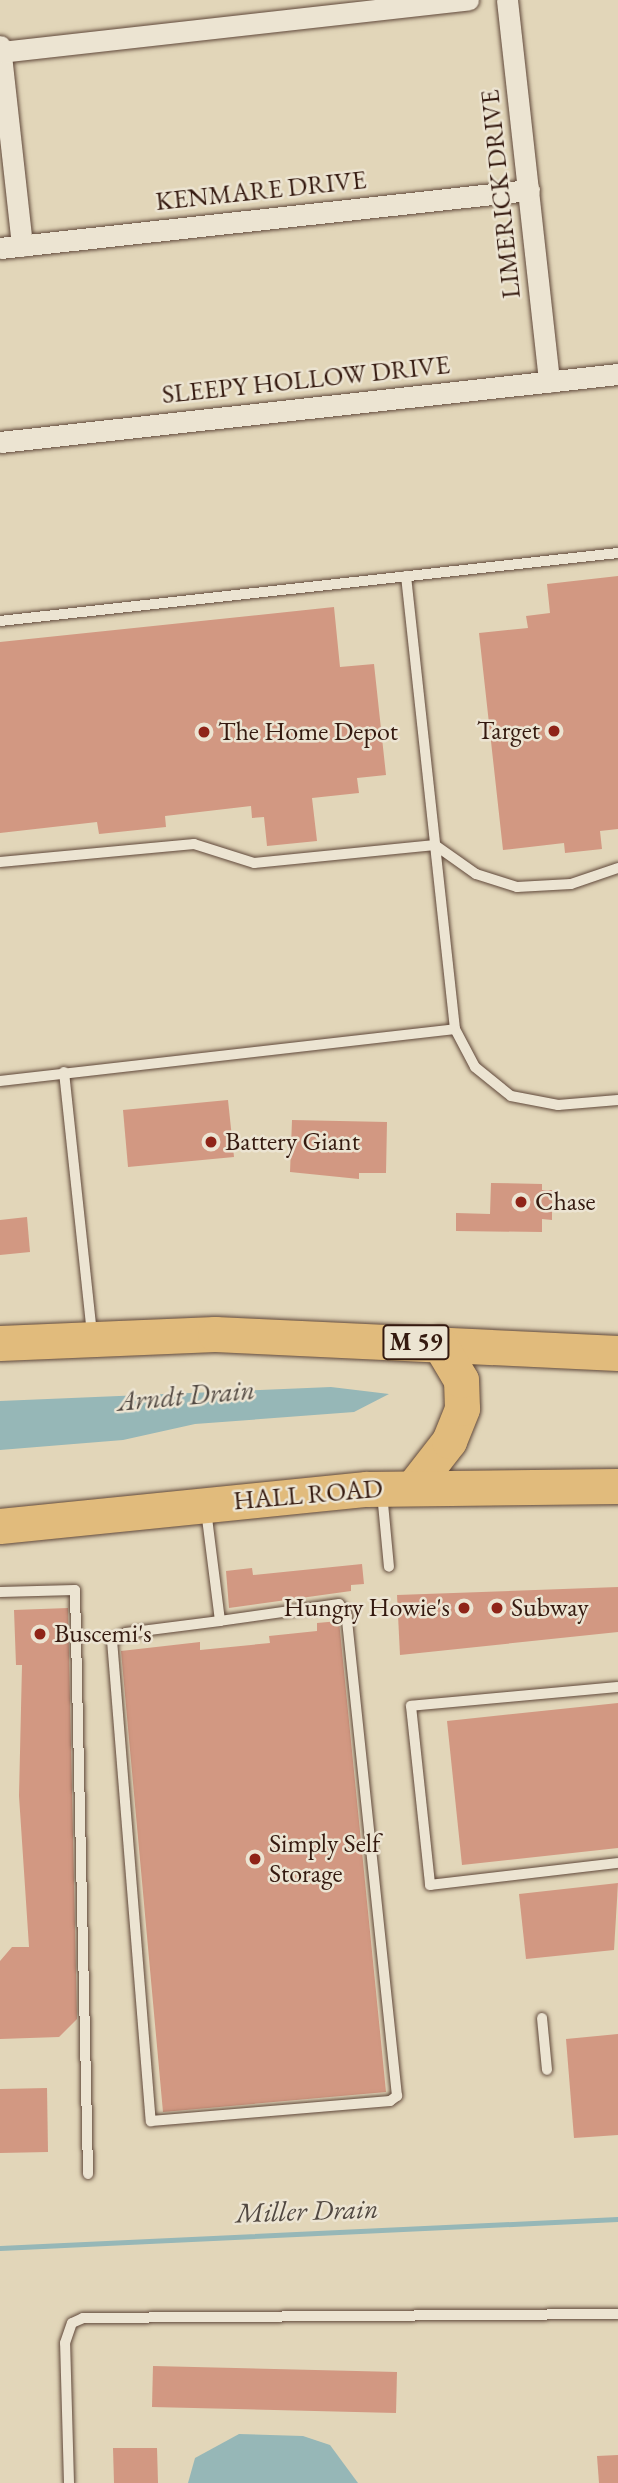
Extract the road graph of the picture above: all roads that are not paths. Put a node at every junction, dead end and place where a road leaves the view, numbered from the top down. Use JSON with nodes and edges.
{"nodes":[{"id":1,"x":468,"y":0,"type":"edge"},
{"id":2,"x":507,"y":0,"type":"edge"},
{"id":3,"x":0,"y":46,"type":"edge"},
{"id":4,"x":1,"y":52,"type":"edge"},
{"id":5,"x":529,"y":190,"type":"junction"},
{"id":6,"x":22,"y":246,"type":"junction"},
{"id":7,"x":0,"y":248,"type":"edge"},
{"id":8,"x":618,"y":374,"type":"edge"},
{"id":9,"x":549,"y":382,"type":"junction"},
{"id":10,"x":0,"y":442,"type":"edge"},
{"id":11,"x":618,"y":553,"type":"edge"},
{"id":12,"x":406,"y":576,"type":"junction"},
{"id":13,"x":0,"y":621,"type":"edge"},
{"id":14,"x":435,"y":845,"type":"junction"},
{"id":15,"x":0,"y":862,"type":"edge"},
{"id":16,"x":618,"y":867,"type":"edge"},
{"id":17,"x":455,"y":1029,"type":"junction"},
{"id":18,"x":64,"y":1072,"type":"junction"},
{"id":19,"x":0,"y":1081,"type":"edge"},
{"id":20,"x":618,"y":1100,"type":"edge"},
{"id":21,"x":92,"y":1338,"type":"junction"},
{"id":22,"x":0,"y":1343,"type":"edge"},
{"id":23,"x":439,"y":1343,"type":"junction"},
{"id":24,"x":618,"y":1353,"type":"edge"},
{"id":25,"x":618,"y":1486,"type":"edge"},
{"id":26,"x":398,"y":1487,"type":"junction"},
{"id":27,"x":205,"y":1504,"type":"junction"},
{"id":28,"x":0,"y":1526,"type":"edge"},
{"id":29,"x":389,"y":1567,"type":"dead end"},
{"id":30,"x":0,"y":1592,"type":"edge"},
{"id":31,"x":220,"y":1621,"type":"junction"},
{"id":32,"x":618,"y":1686,"type":"edge"},
{"id":33,"x":618,"y":1863,"type":"edge"},
{"id":34,"x":542,"y":2018,"type":"dead end"},
{"id":35,"x":547,"y":2070,"type":"dead end"},
{"id":36,"x":88,"y":2174,"type":"dead end"},
{"id":37,"x":618,"y":2314,"type":"edge"},
{"id":38,"x":69,"y":2483,"type":"edge"}],
"edges":[{"from":1,"to":4,"type":"street"},
{"from":2,"to":5,"type":"street","name":"LIMERICK DRIVE"},
{"from":3,"to":4,"type":"street"},
{"from":4,"to":6,"type":"street"},
{"from":5,"to":6,"type":"street","name":"KENMARE DRIVE"},
{"from":5,"to":9,"type":"street","name":"LIMERICK DRIVE"},
{"from":6,"to":7,"type":"street","name":"KENMARE DRIVE"},
{"from":8,"to":9,"type":"street","name":"SLEEPY HOLLOW DRIVE"},
{"from":9,"to":10,"type":"street","name":"SLEEPY HOLLOW DRIVE"},
{"from":11,"to":12,"type":"lane"},
{"from":12,"to":13,"type":"lane"},
{"from":12,"to":14,"type":"lane"},
{"from":14,"to":15,"type":"lane"},
{"from":14,"to":16,"type":"lane"},
{"from":14,"to":17,"type":"lane"},
{"from":17,"to":18,"type":"lane"},
{"from":17,"to":20,"type":"lane"},
{"from":18,"to":19,"type":"lane"},
{"from":18,"to":21,"type":"lane"},
{"from":21,"to":22,"type":"highway","number":"M 59"},
{"from":21,"to":23,"type":"highway","number":"M 59"},
{"from":23,"to":24,"type":"highway","number":"M 59"},
{"from":23,"to":26,"type":"highway"},
{"from":25,"to":26,"type":"highway","name":"HALL ROAD"},
{"from":26,"to":27,"type":"highway","name":"HALL ROAD"},
{"from":26,"to":29,"type":"lane"},
{"from":27,"to":28,"type":"highway","name":"HALL ROAD"},
{"from":27,"to":31,"type":"lane"},
{"from":30,"to":36,"type":"lane"},
{"from":31,"to":31,"type":"lane"},
{"from":32,"to":33,"type":"lane"},
{"from":34,"to":35,"type":"lane"},
{"from":37,"to":38,"type":"lane"}]}
